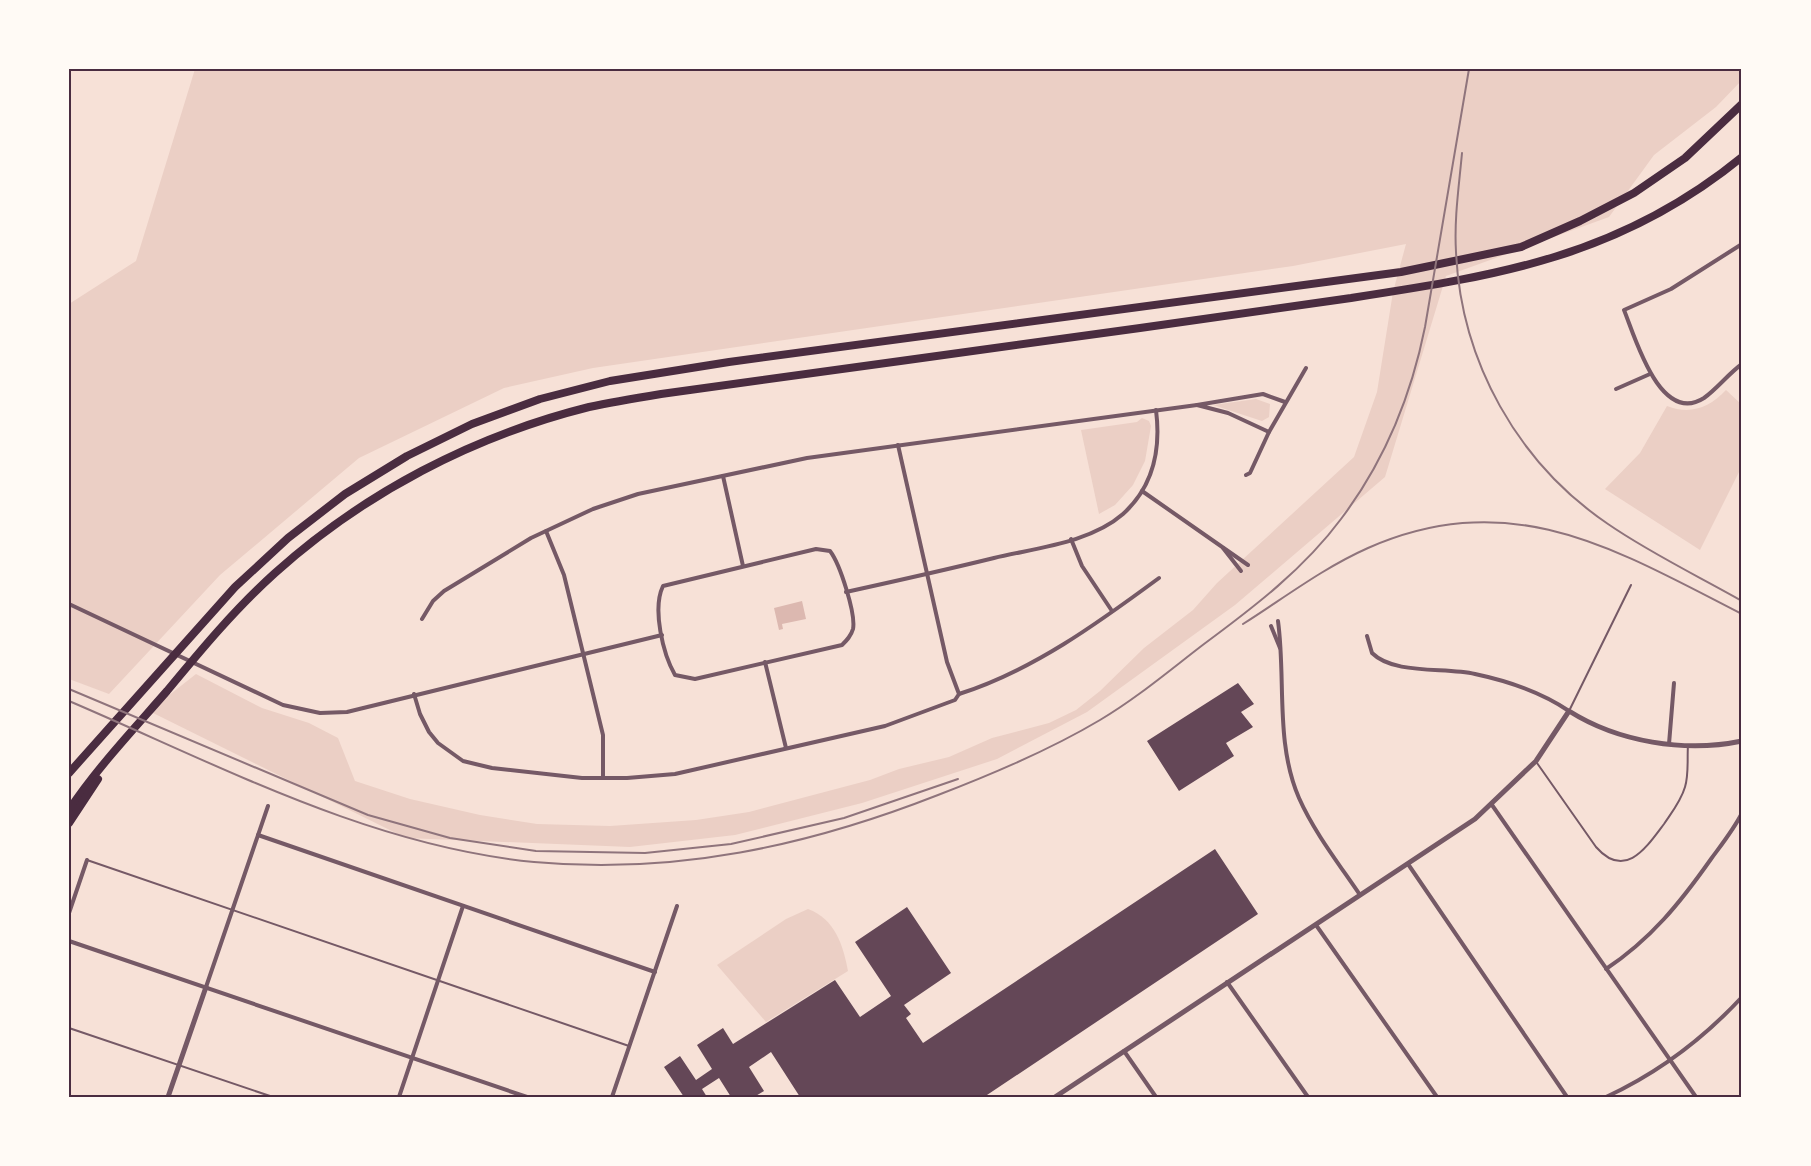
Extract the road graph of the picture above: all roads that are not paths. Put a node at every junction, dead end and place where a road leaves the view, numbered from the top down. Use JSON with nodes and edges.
{"nodes":[{"id":1,"x":1742,"y":104,"type":"edge"},
{"id":2,"x":1742,"y":157,"type":"edge"},
{"id":3,"x":1742,"y":244,"type":"edge"},
{"id":4,"x":1742,"y":364,"type":"edge"},
{"id":5,"x":1306,"y":368,"type":"dead end"},
{"id":6,"x":1650,"y":374,"type":"junction"},
{"id":7,"x":1616,"y":389,"type":"dead end"},
{"id":8,"x":1285,"y":402,"type":"junction"},
{"id":9,"x":1197,"y":405,"type":"junction"},
{"id":10,"x":1156,"y":410,"type":"junction"},
{"id":11,"x":1269,"y":432,"type":"junction"},
{"id":12,"x":898,"y":445,"type":"junction"},
{"id":13,"x":1246,"y":475,"type":"dead end"},
{"id":14,"x":723,"y":476,"type":"junction"},
{"id":15,"x":1142,"y":491,"type":"junction"},
{"id":16,"x":546,"y":531,"type":"junction"},
{"id":17,"x":1071,"y":539,"type":"junction"},
{"id":18,"x":1218,"y":543,"type":"junction"},
{"id":19,"x":1248,"y":565,"type":"dead end"},
{"id":20,"x":743,"y":566,"type":"junction"},
{"id":21,"x":1241,"y":571,"type":"dead end"},
{"id":22,"x":926,"y":574,"type":"junction"},
{"id":23,"x":1159,"y":578,"type":"dead end"},
{"id":24,"x":1631,"y":585,"type":"dead end"},
{"id":25,"x":846,"y":592,"type":"junction"},
{"id":26,"x":69,"y":604,"type":"edge"},
{"id":27,"x":1112,"y":611,"type":"junction"},
{"id":28,"x":422,"y":618,"type":"dead end"},
{"id":29,"x":1278,"y":621,"type":"dead end"},
{"id":30,"x":1270,"y":626,"type":"dead end"},
{"id":31,"x":662,"y":635,"type":"junction"},
{"id":32,"x":1367,"y":636,"type":"dead end"},
{"id":33,"x":1280,"y":649,"type":"junction"},
{"id":34,"x":582,"y":654,"type":"junction"},
{"id":35,"x":765,"y":662,"type":"junction"},
{"id":36,"x":1674,"y":683,"type":"dead end"},
{"id":37,"x":414,"y":694,"type":"junction"},
{"id":38,"x":959,"y":694,"type":"junction"},
{"id":39,"x":1569,"y":711,"type":"junction"},
{"id":40,"x":1742,"y":741,"type":"edge"},
{"id":41,"x":122,"y":743,"type":"junction"},
{"id":42,"x":1669,"y":744,"type":"junction"},
{"id":43,"x":1688,"y":746,"type":"junction"},
{"id":44,"x":786,"y":749,"type":"junction"},
{"id":45,"x":1536,"y":761,"type":"junction"},
{"id":46,"x":69,"y":771,"type":"edge"},
{"id":47,"x":603,"y":778,"type":"junction"},
{"id":48,"x":1492,"y":805,"type":"junction"},
{"id":49,"x":268,"y":806,"type":"dead end"},
{"id":50,"x":69,"y":810,"type":"edge"},
{"id":51,"x":1742,"y":813,"type":"edge"},
{"id":52,"x":69,"y":823,"type":"edge"},
{"id":53,"x":258,"y":835,"type":"junction"},
{"id":54,"x":87,"y":860,"type":"joint"},
{"id":55,"x":1408,"y":864,"type":"junction"},
{"id":56,"x":1360,"y":895,"type":"junction"},
{"id":57,"x":464,"y":906,"type":"junction"},
{"id":58,"x":677,"y":906,"type":"dead end"},
{"id":59,"x":232,"y":910,"type":"junction"},
{"id":60,"x":69,"y":913,"type":"edge"},
{"id":61,"x":1316,"y":925,"type":"junction"},
{"id":62,"x":69,"y":941,"type":"edge"},
{"id":63,"x":1606,"y":969,"type":"junction"},
{"id":64,"x":654,"y":972,"type":"junction"},
{"id":65,"x":439,"y":981,"type":"junction"},
{"id":66,"x":1227,"y":982,"type":"junction"},
{"id":67,"x":206,"y":987,"type":"junction"},
{"id":68,"x":1742,"y":998,"type":"edge"},
{"id":69,"x":69,"y":1028,"type":"edge"},
{"id":70,"x":630,"y":1047,"type":"junction"},
{"id":71,"x":1124,"y":1051,"type":"junction"},
{"id":72,"x":412,"y":1058,"type":"junction"},
{"id":73,"x":1670,"y":1061,"type":"junction"},
{"id":74,"x":179,"y":1065,"type":"junction"},
{"id":75,"x":168,"y":1097,"type":"edge"},
{"id":76,"x":273,"y":1097,"type":"edge"},
{"id":77,"x":399,"y":1097,"type":"edge"},
{"id":78,"x":527,"y":1097,"type":"edge"},
{"id":79,"x":612,"y":1097,"type":"edge"},
{"id":80,"x":1055,"y":1097,"type":"edge"},
{"id":81,"x":1156,"y":1097,"type":"edge"},
{"id":82,"x":1308,"y":1097,"type":"edge"},
{"id":83,"x":1437,"y":1097,"type":"edge"},
{"id":84,"x":1567,"y":1097,"type":"edge"},
{"id":85,"x":1606,"y":1097,"type":"edge"},
{"id":86,"x":1696,"y":1097,"type":"edge"}],
"edges":[{"from":1,"to":46,"type":"highway"},
{"from":2,"to":41,"type":"highway"},
{"from":3,"to":6,"type":"street"},
{"from":4,"to":6,"type":"street"},
{"from":5,"to":8,"type":"street"},
{"from":6,"to":7,"type":"street"},
{"from":8,"to":9,"type":"street"},
{"from":8,"to":11,"type":"street"},
{"from":9,"to":10,"type":"street"},
{"from":9,"to":11,"type":"street"},
{"from":10,"to":12,"type":"street"},
{"from":10,"to":15,"type":"street"},
{"from":11,"to":13,"type":"street"},
{"from":12,"to":14,"type":"street"},
{"from":12,"to":22,"type":"street"},
{"from":14,"to":16,"type":"street"},
{"from":14,"to":20,"type":"street"},
{"from":15,"to":17,"type":"street"},
{"from":15,"to":18,"type":"street"},
{"from":16,"to":28,"type":"street"},
{"from":16,"to":34,"type":"street"},
{"from":17,"to":22,"type":"street"},
{"from":17,"to":27,"type":"street"},
{"from":18,"to":19,"type":"street"},
{"from":18,"to":21,"type":"street"},
{"from":20,"to":25,"type":"street"},
{"from":20,"to":31,"type":"street"},
{"from":22,"to":25,"type":"street"},
{"from":22,"to":38,"type":"street"},
{"from":23,"to":27,"type":"street"},
{"from":24,"to":39,"type":"lane"},
{"from":25,"to":35,"type":"street"},
{"from":26,"to":37,"type":"street"},
{"from":27,"to":38,"type":"street"},
{"from":29,"to":33,"type":"street"},
{"from":30,"to":33,"type":"street"},
{"from":31,"to":34,"type":"street"},
{"from":31,"to":35,"type":"street"},
{"from":32,"to":39,"type":"street"},
{"from":33,"to":56,"type":"street"},
{"from":34,"to":37,"type":"street"},
{"from":34,"to":47,"type":"street"},
{"from":35,"to":44,"type":"street"},
{"from":36,"to":42,"type":"street"},
{"from":37,"to":47,"type":"street"},
{"from":38,"to":44,"type":"street"},
{"from":39,"to":42,"type":"street"},
{"from":39,"to":45,"type":"street"},
{"from":40,"to":43,"type":"street"},
{"from":41,"to":50,"type":"highway"},
{"from":41,"to":52,"type":"highway"},
{"from":42,"to":43,"type":"street"},
{"from":43,"to":45,"type":"lane"},
{"from":44,"to":47,"type":"street"},
{"from":45,"to":48,"type":"street"},
{"from":48,"to":55,"type":"street"},
{"from":48,"to":63,"type":"street"},
{"from":49,"to":53,"type":"street"},
{"from":51,"to":63,"type":"street"},
{"from":53,"to":57,"type":"street"},
{"from":53,"to":59,"type":"street"},
{"from":54,"to":59,"type":"lane"},
{"from":54,"to":60,"type":"street"},
{"from":55,"to":56,"type":"street"},
{"from":55,"to":84,"type":"street"},
{"from":56,"to":61,"type":"street"},
{"from":57,"to":64,"type":"street"},
{"from":57,"to":65,"type":"street"},
{"from":58,"to":64,"type":"street"},
{"from":59,"to":65,"type":"lane"},
{"from":59,"to":67,"type":"street"},
{"from":61,"to":66,"type":"street"},
{"from":61,"to":83,"type":"street"},
{"from":62,"to":67,"type":"street"},
{"from":63,"to":73,"type":"street"},
{"from":64,"to":70,"type":"street"},
{"from":65,"to":70,"type":"lane"},
{"from":65,"to":72,"type":"street"},
{"from":66,"to":71,"type":"street"},
{"from":66,"to":82,"type":"street"},
{"from":67,"to":72,"type":"street"},
{"from":67,"to":74,"type":"street"},
{"from":68,"to":73,"type":"street"},
{"from":69,"to":74,"type":"lane"},
{"from":70,"to":79,"type":"street"},
{"from":71,"to":80,"type":"street"},
{"from":71,"to":81,"type":"street"},
{"from":72,"to":77,"type":"street"},
{"from":72,"to":78,"type":"street"},
{"from":73,"to":85,"type":"street"},
{"from":73,"to":86,"type":"street"},
{"from":74,"to":75,"type":"street"},
{"from":74,"to":76,"type":"lane"}]}
